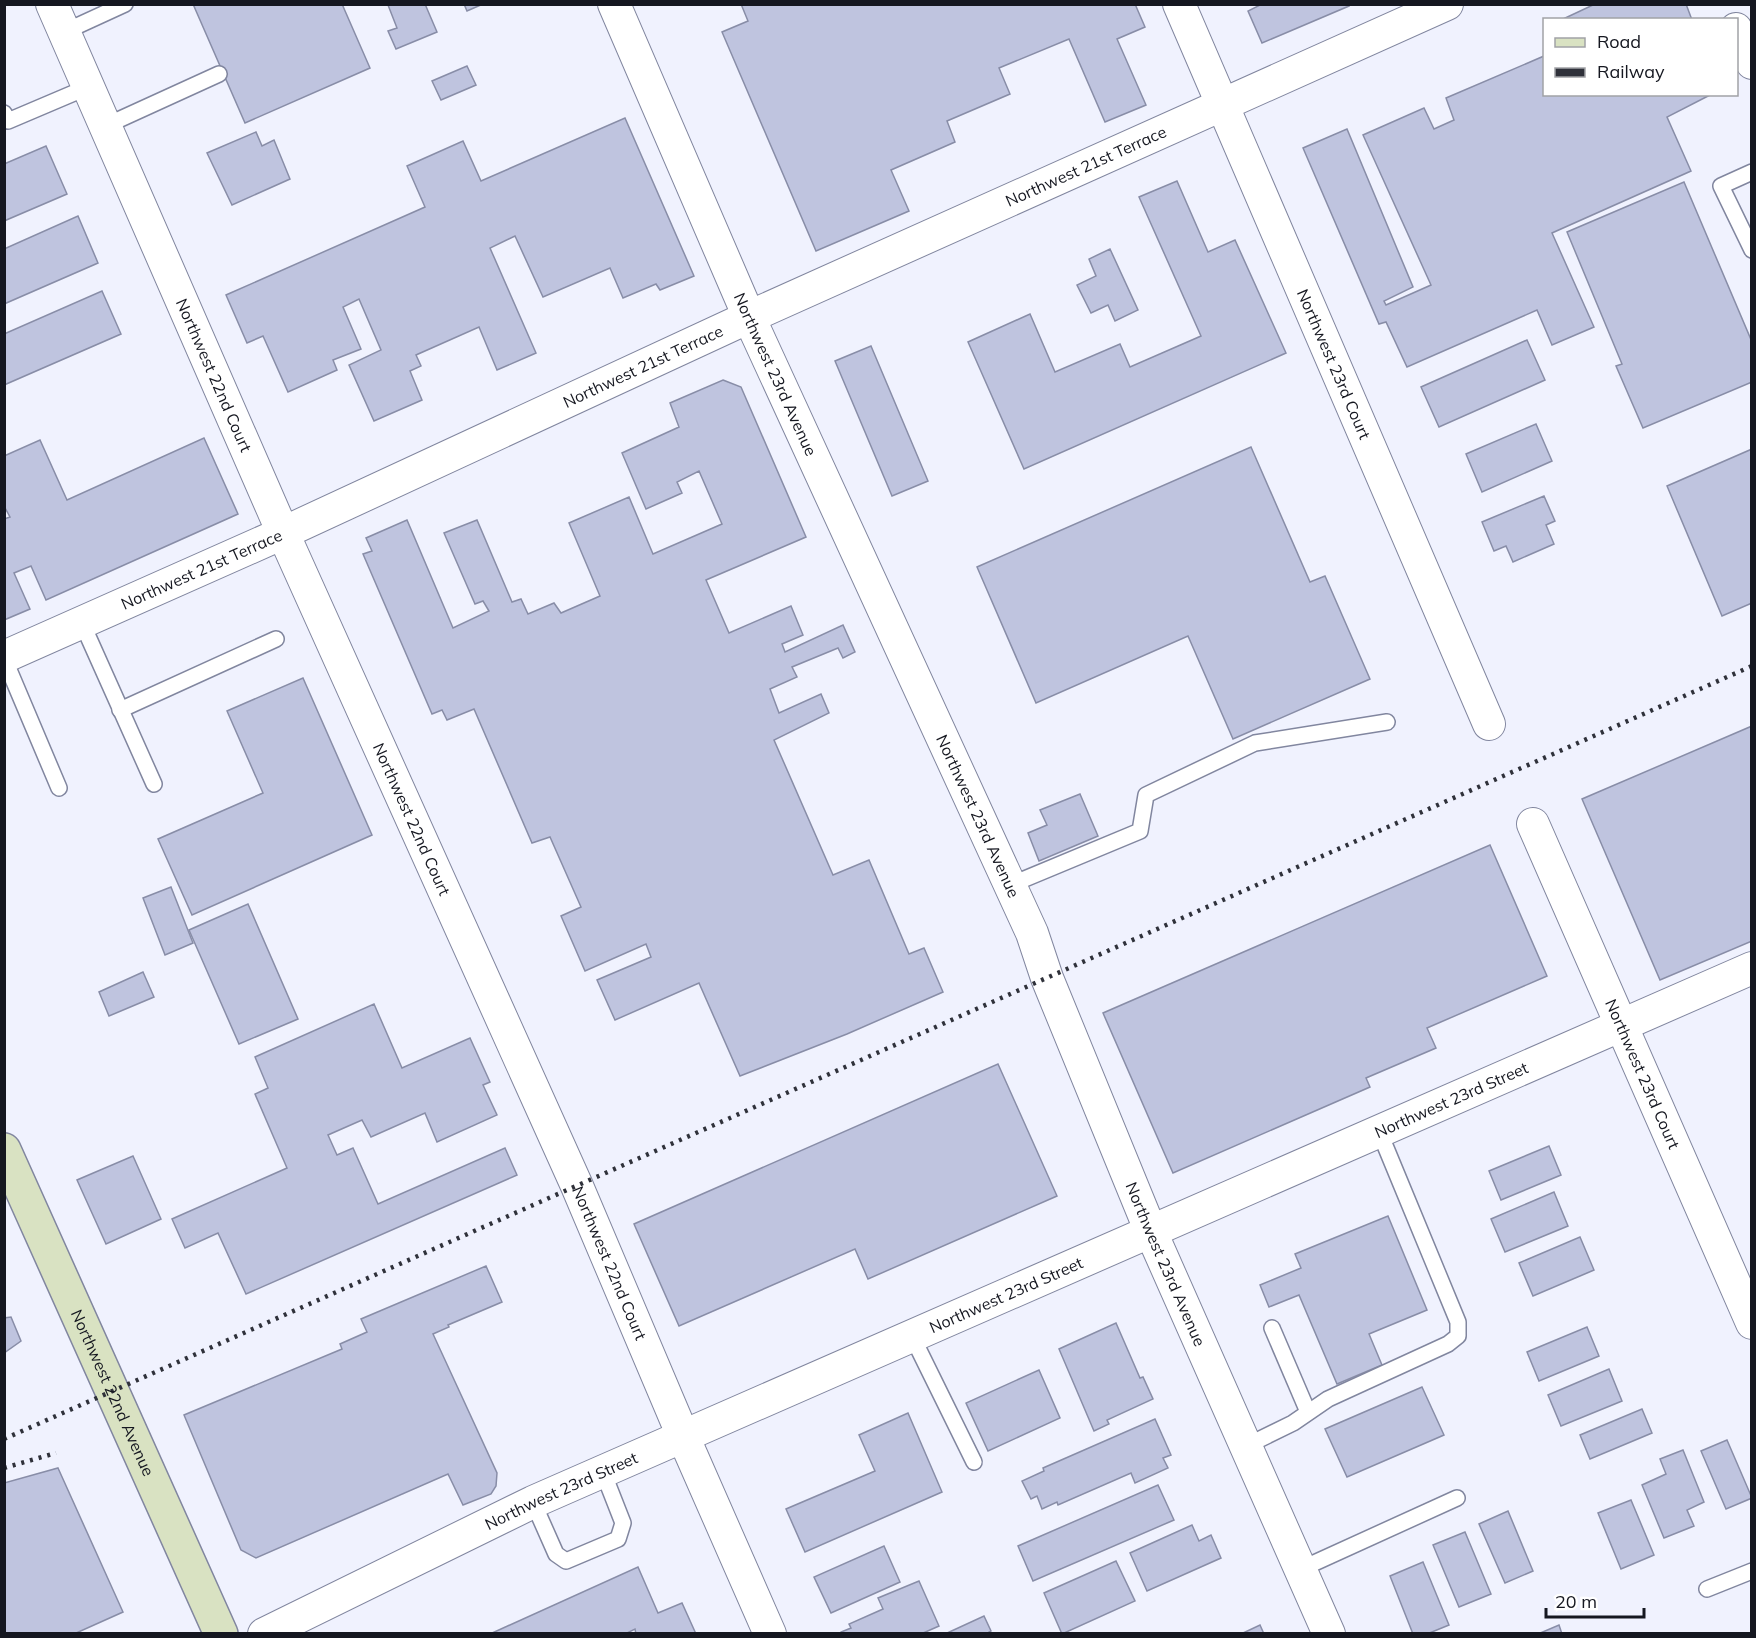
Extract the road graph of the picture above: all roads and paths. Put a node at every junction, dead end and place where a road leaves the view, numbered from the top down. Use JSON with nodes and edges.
{"nodes":[{"id":1,"x":125,"y":4,"type":"edge"},
{"id":2,"x":614,"y":4,"type":"edge"},
{"id":3,"x":1179,"y":4,"type":"edge"},
{"id":4,"x":1447,"y":4,"type":"edge"},
{"id":5,"x":58,"y":18,"type":"edge"},
{"id":6,"x":1738,"y":31,"type":"edge"},
{"id":7,"x":1752,"y":63,"type":"edge"},
{"id":8,"x":219,"y":74,"type":"dead end"},
{"id":9,"x":88,"y":87,"type":"junction"},
{"id":10,"x":1223,"y":104,"type":"junction"},
{"id":11,"x":4,"y":113,"type":"edge"},
{"id":12,"x":105,"y":126,"type":"junction"},
{"id":13,"x":1752,"y":172,"type":"edge"},
{"id":14,"x":1752,"y":250,"type":"edge"},
{"id":15,"x":749,"y":316,"type":"junction"},
{"id":16,"x":283,"y":533,"type":"junction"},
{"id":17,"x":82,"y":623,"type":"junction"},
{"id":18,"x":276,"y":639,"type":"dead end"},
{"id":19,"x":4,"y":657,"type":"edge"},
{"id":20,"x":120,"y":710,"type":"junction"},
{"id":21,"x":1387,"y":722,"type":"dead end"},
{"id":22,"x":1489,"y":724,"type":"dead end"},
{"id":23,"x":154,"y":784,"type":"dead end"},
{"id":24,"x":59,"y":788,"type":"dead end"},
{"id":25,"x":1533,"y":824,"type":"dead end"},
{"id":26,"x":1010,"y":885,"type":"junction"},
{"id":27,"x":1752,"y":968,"type":"edge"},
{"id":28,"x":1621,"y":1025,"type":"junction"},
{"id":29,"x":1378,"y":1131,"type":"junction"},
{"id":30,"x":4,"y":1150,"type":"edge"},
{"id":31,"x":14,"y":1198,"type":"edge"},
{"id":32,"x":1151,"y":1232,"type":"junction"},
{"id":33,"x":1752,"y":1323,"type":"edge"},
{"id":34,"x":1272,"y":1328,"type":"dead end"},
{"id":35,"x":912,"y":1336,"type":"junction"},
{"id":36,"x":1308,"y":1412,"type":"junction"},
{"id":37,"x":683,"y":1436,"type":"junction"},
{"id":38,"x":1246,"y":1446,"type":"junction"},
{"id":39,"x":974,"y":1462,"type":"dead end"},
{"id":40,"x":603,"y":1472,"type":"junction"},
{"id":41,"x":1457,"y":1498,"type":"dead end"},
{"id":42,"x":533,"y":1502,"type":"junction"},
{"id":43,"x":1300,"y":1569,"type":"junction"},
{"id":44,"x":1752,"y":1571,"type":"edge"},
{"id":45,"x":1707,"y":1589,"type":"dead end"},
{"id":46,"x":220,"y":1634,"type":"edge"},
{"id":47,"x":264,"y":1634,"type":"edge"},
{"id":48,"x":770,"y":1634,"type":"edge"},
{"id":49,"x":1329,"y":1634,"type":"edge"}],
"edges":[{"from":1,"to":5,"type":"lane"},
{"from":2,"to":15,"type":"street","name":"Northwest 23rd Avenue"},
{"from":3,"to":10,"type":"street","name":"Northwest 23rd Court"},
{"from":4,"to":10,"type":"street","name":"Northwest 21st Terrace"},
{"from":5,"to":9,"type":"street","name":"Northwest 22nd Court"},
{"from":6,"to":7,"type":"street"},
{"from":8,"to":12,"type":"lane"},
{"from":9,"to":11,"type":"lane"},
{"from":9,"to":12,"type":"street","name":"Northwest 22nd Court"},
{"from":10,"to":15,"type":"street","name":"Northwest 21st Terrace"},
{"from":10,"to":22,"type":"street","name":"Northwest 23rd Court"},
{"from":12,"to":16,"type":"street","name":"Northwest 22nd Court"},
{"from":13,"to":14,"type":"lane"},
{"from":15,"to":16,"type":"street","name":"Northwest 21st Terrace"},
{"from":15,"to":26,"type":"street","name":"Northwest 23rd Avenue"},
{"from":16,"to":17,"type":"street","name":"Northwest 21st Terrace"},
{"from":16,"to":37,"type":"street","name":"Northwest 22nd Court"},
{"from":17,"to":19,"type":"street","name":"Northwest 21st Terrace"},
{"from":17,"to":20,"type":"lane"},
{"from":18,"to":20,"type":"lane"},
{"from":19,"to":24,"type":"lane"},
{"from":20,"to":23,"type":"lane"},
{"from":21,"to":26,"type":"lane"},
{"from":25,"to":28,"type":"street","name":"Northwest 23rd Court"},
{"from":26,"to":32,"type":"street","name":"Northwest 23rd Avenue"},
{"from":27,"to":28,"type":"street","name":"Northwest 23rd Street"},
{"from":28,"to":29,"type":"street","name":"Northwest 23rd Street"},
{"from":28,"to":33,"type":"street","name":"Northwest 23rd Court"},
{"from":29,"to":32,"type":"street","name":"Northwest 23rd Street"},
{"from":29,"to":36,"type":"lane"},
{"from":30,"to":31,"type":"main road","name":"Northwest 22nd Avenue"},
{"from":31,"to":46,"type":"main road","name":"Northwest 22nd Avenue"},
{"from":32,"to":35,"type":"street","name":"Northwest 23rd Street"},
{"from":32,"to":38,"type":"street","name":"Northwest 23rd Avenue"},
{"from":34,"to":36,"type":"lane"},
{"from":35,"to":37,"type":"street","name":"Northwest 23rd Street"},
{"from":35,"to":39,"type":"lane"},
{"from":36,"to":38,"type":"lane"},
{"from":37,"to":40,"type":"street","name":"Northwest 23rd Street"},
{"from":37,"to":48,"type":"street","name":"Northwest 22nd Court"},
{"from":38,"to":43,"type":"street","name":"Northwest 23rd Avenue"},
{"from":40,"to":42,"type":"street","name":"Northwest 23rd Street"},
{"from":40,"to":42,"type":"lane"},
{"from":41,"to":43,"type":"lane"},
{"from":42,"to":47,"type":"street","name":"Northwest 23rd Street"},
{"from":43,"to":49,"type":"street","name":"Northwest 23rd Avenue"},
{"from":44,"to":45,"type":"lane"}]}
